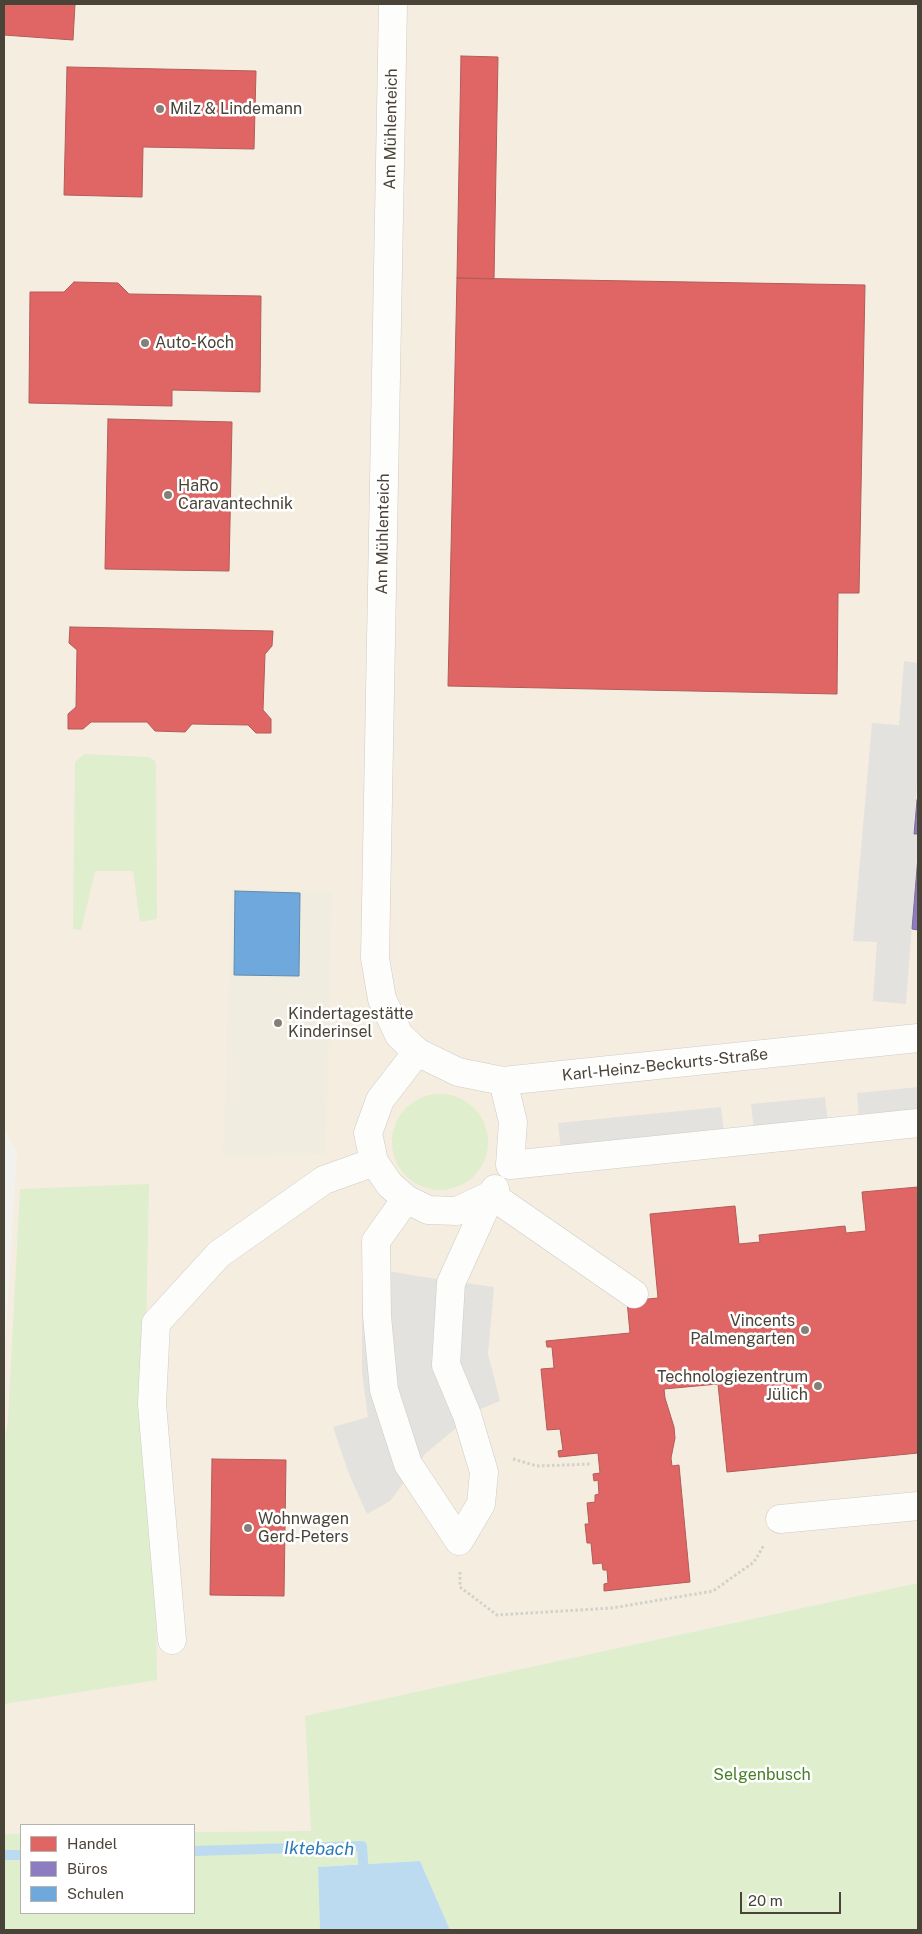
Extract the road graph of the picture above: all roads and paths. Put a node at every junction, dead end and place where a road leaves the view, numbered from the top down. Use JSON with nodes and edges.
{"nodes":[{"id":1,"x":393,"y":4,"type":"edge"},
{"id":2,"x":918,"y":1038,"type":"edge"},
{"id":3,"x":417,"y":1052,"type":"junction"},
{"id":4,"x":503,"y":1081,"type":"junction"},
{"id":5,"x":918,"y":1123,"type":"edge"},
{"id":6,"x":374,"y":1162,"type":"junction"},
{"id":7,"x":510,"y":1165,"type":"junction"},
{"id":8,"x":491,"y":1195,"type":"junction"},
{"id":9,"x":406,"y":1198,"type":"junction"},
{"id":10,"x":634,"y":1294,"type":"dead end"},
{"id":11,"x":477,"y":1448,"type":"junction"},
{"id":12,"x":592,"y":1464,"type":"dead end"},
{"id":13,"x":918,"y":1506,"type":"edge"},
{"id":14,"x":780,"y":1519,"type":"joint"},
{"id":15,"x":459,"y":1542,"type":"junction"},
{"id":16,"x":172,"y":1640,"type":"dead end"}],
"edges":[{"from":1,"to":3,"type":"street","name":"Am Mühlenteich"},
{"from":2,"to":4,"type":"street","name":"Karl-Heinz-Beckurts-Straße"},
{"from":3,"to":4,"type":"street","name":"Karl-Heinz-Beckurts-Straße"},
{"from":3,"to":6,"type":"street"},
{"from":4,"to":7,"type":"street"},
{"from":5,"to":7,"type":"street"},
{"from":6,"to":9,"type":"street"},
{"from":6,"to":16,"type":"street"},
{"from":7,"to":8,"type":"street"},
{"from":8,"to":9,"type":"street"},
{"from":8,"to":10,"type":"street"},
{"from":8,"to":11,"type":"street"},
{"from":9,"to":15,"type":"street"},
{"from":11,"to":12,"type":"path"},
{"from":11,"to":15,"type":"street"},
{"from":13,"to":14,"type":"street"},
{"from":14,"to":15,"type":"path"}]}
